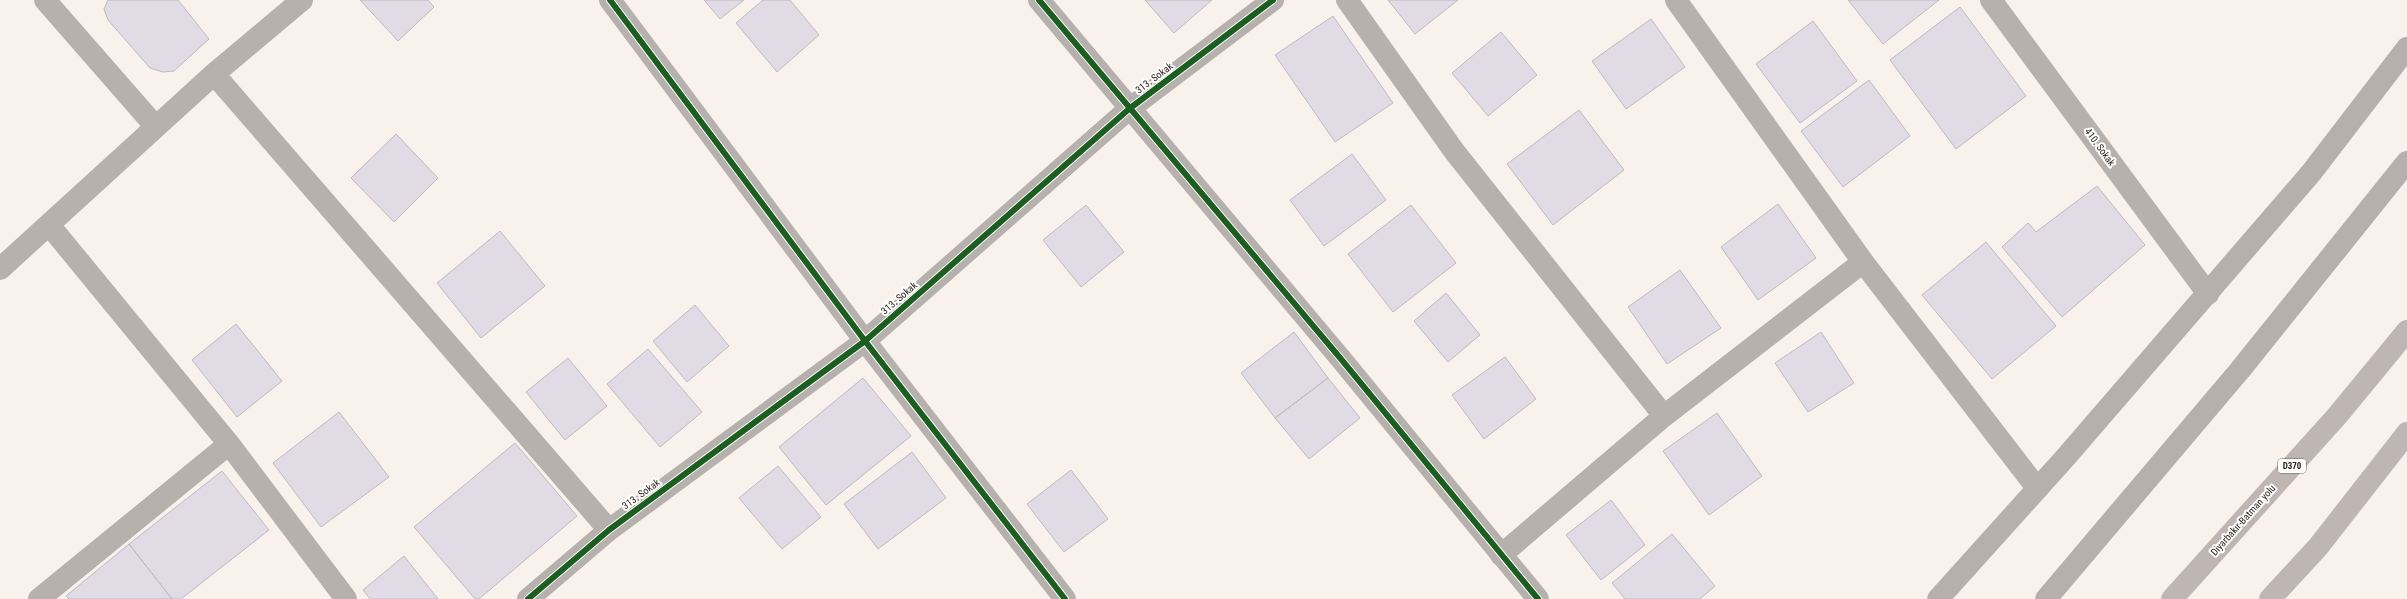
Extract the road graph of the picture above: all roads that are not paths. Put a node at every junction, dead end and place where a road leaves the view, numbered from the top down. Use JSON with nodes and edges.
{"nodes":[{"id":1,"x":45,"y":0,"type":"edge"},
{"id":2,"x":302,"y":0,"type":"edge"},
{"id":3,"x":610,"y":0,"type":"edge"},
{"id":4,"x":1039,"y":0,"type":"edge"},
{"id":5,"x":1273,"y":0,"type":"edge"},
{"id":6,"x":1347,"y":0,"type":"edge"},
{"id":7,"x":1676,"y":0,"type":"edge"},
{"id":8,"x":1991,"y":0,"type":"edge"},
{"id":9,"x":2407,"y":48,"type":"edge"},
{"id":10,"x":214,"y":74,"type":"junction"},
{"id":11,"x":1129,"y":110,"type":"junction"},
{"id":12,"x":156,"y":127,"type":"junction"},
{"id":13,"x":2407,"y":162,"type":"edge"},
{"id":14,"x":50,"y":226,"type":"junction"},
{"id":15,"x":1863,"y":262,"type":"junction"},
{"id":16,"x":0,"y":269,"type":"edge"},
{"id":17,"x":2208,"y":294,"type":"junction"},
{"id":18,"x":2407,"y":331,"type":"edge"},
{"id":19,"x":865,"y":341,"type":"junction"},
{"id":20,"x":1664,"y":416,"type":"junction"},
{"id":21,"x":2407,"y":433,"type":"edge"},
{"id":22,"x":229,"y":444,"type":"junction"},
{"id":23,"x":2038,"y":488,"type":"junction"},
{"id":24,"x":609,"y":530,"type":"junction"},
{"id":25,"x":1501,"y":555,"type":"junction"},
{"id":26,"x":39,"y":599,"type":"edge"},
{"id":27,"x":346,"y":599,"type":"edge"},
{"id":28,"x":528,"y":599,"type":"edge"},
{"id":29,"x":1065,"y":599,"type":"edge"},
{"id":30,"x":1538,"y":599,"type":"edge"},
{"id":31,"x":1938,"y":599,"type":"edge"},
{"id":32,"x":2046,"y":599,"type":"edge"},
{"id":33,"x":2172,"y":599,"type":"edge"},
{"id":34,"x":2270,"y":599,"type":"edge"}],
"edges":[{"from":1,"to":12,"type":"street"},
{"from":2,"to":10,"type":"street"},
{"from":3,"to":19,"type":"street"},
{"from":4,"to":11,"type":"street"},
{"from":5,"to":11,"type":"street","name":"313. Sokak"},
{"from":6,"to":20,"type":"street"},
{"from":7,"to":15,"type":"street"},
{"from":8,"to":17,"type":"street","name":"410. Sokak"},
{"from":9,"to":17,"type":"street"},
{"from":10,"to":12,"type":"street"},
{"from":10,"to":24,"type":"street"},
{"from":11,"to":19,"type":"street","name":"313. Sokak"},
{"from":11,"to":25,"type":"street"},
{"from":12,"to":14,"type":"street"},
{"from":13,"to":32,"type":"street"},
{"from":14,"to":16,"type":"street"},
{"from":14,"to":22,"type":"street"},
{"from":15,"to":20,"type":"street"},
{"from":15,"to":23,"type":"street"},
{"from":17,"to":23,"type":"street"},
{"from":18,"to":33,"type":"highway","name":"Diyarbakır-Batman yolu","number":"D370"},
{"from":19,"to":24,"type":"street","name":"313. Sokak"},
{"from":19,"to":29,"type":"street"},
{"from":20,"to":25,"type":"street"},
{"from":21,"to":34,"type":"highway"},
{"from":22,"to":26,"type":"street"},
{"from":22,"to":27,"type":"street"},
{"from":23,"to":31,"type":"street"},
{"from":24,"to":28,"type":"street","name":"313. Sokak"},
{"from":25,"to":30,"type":"street"}]}
